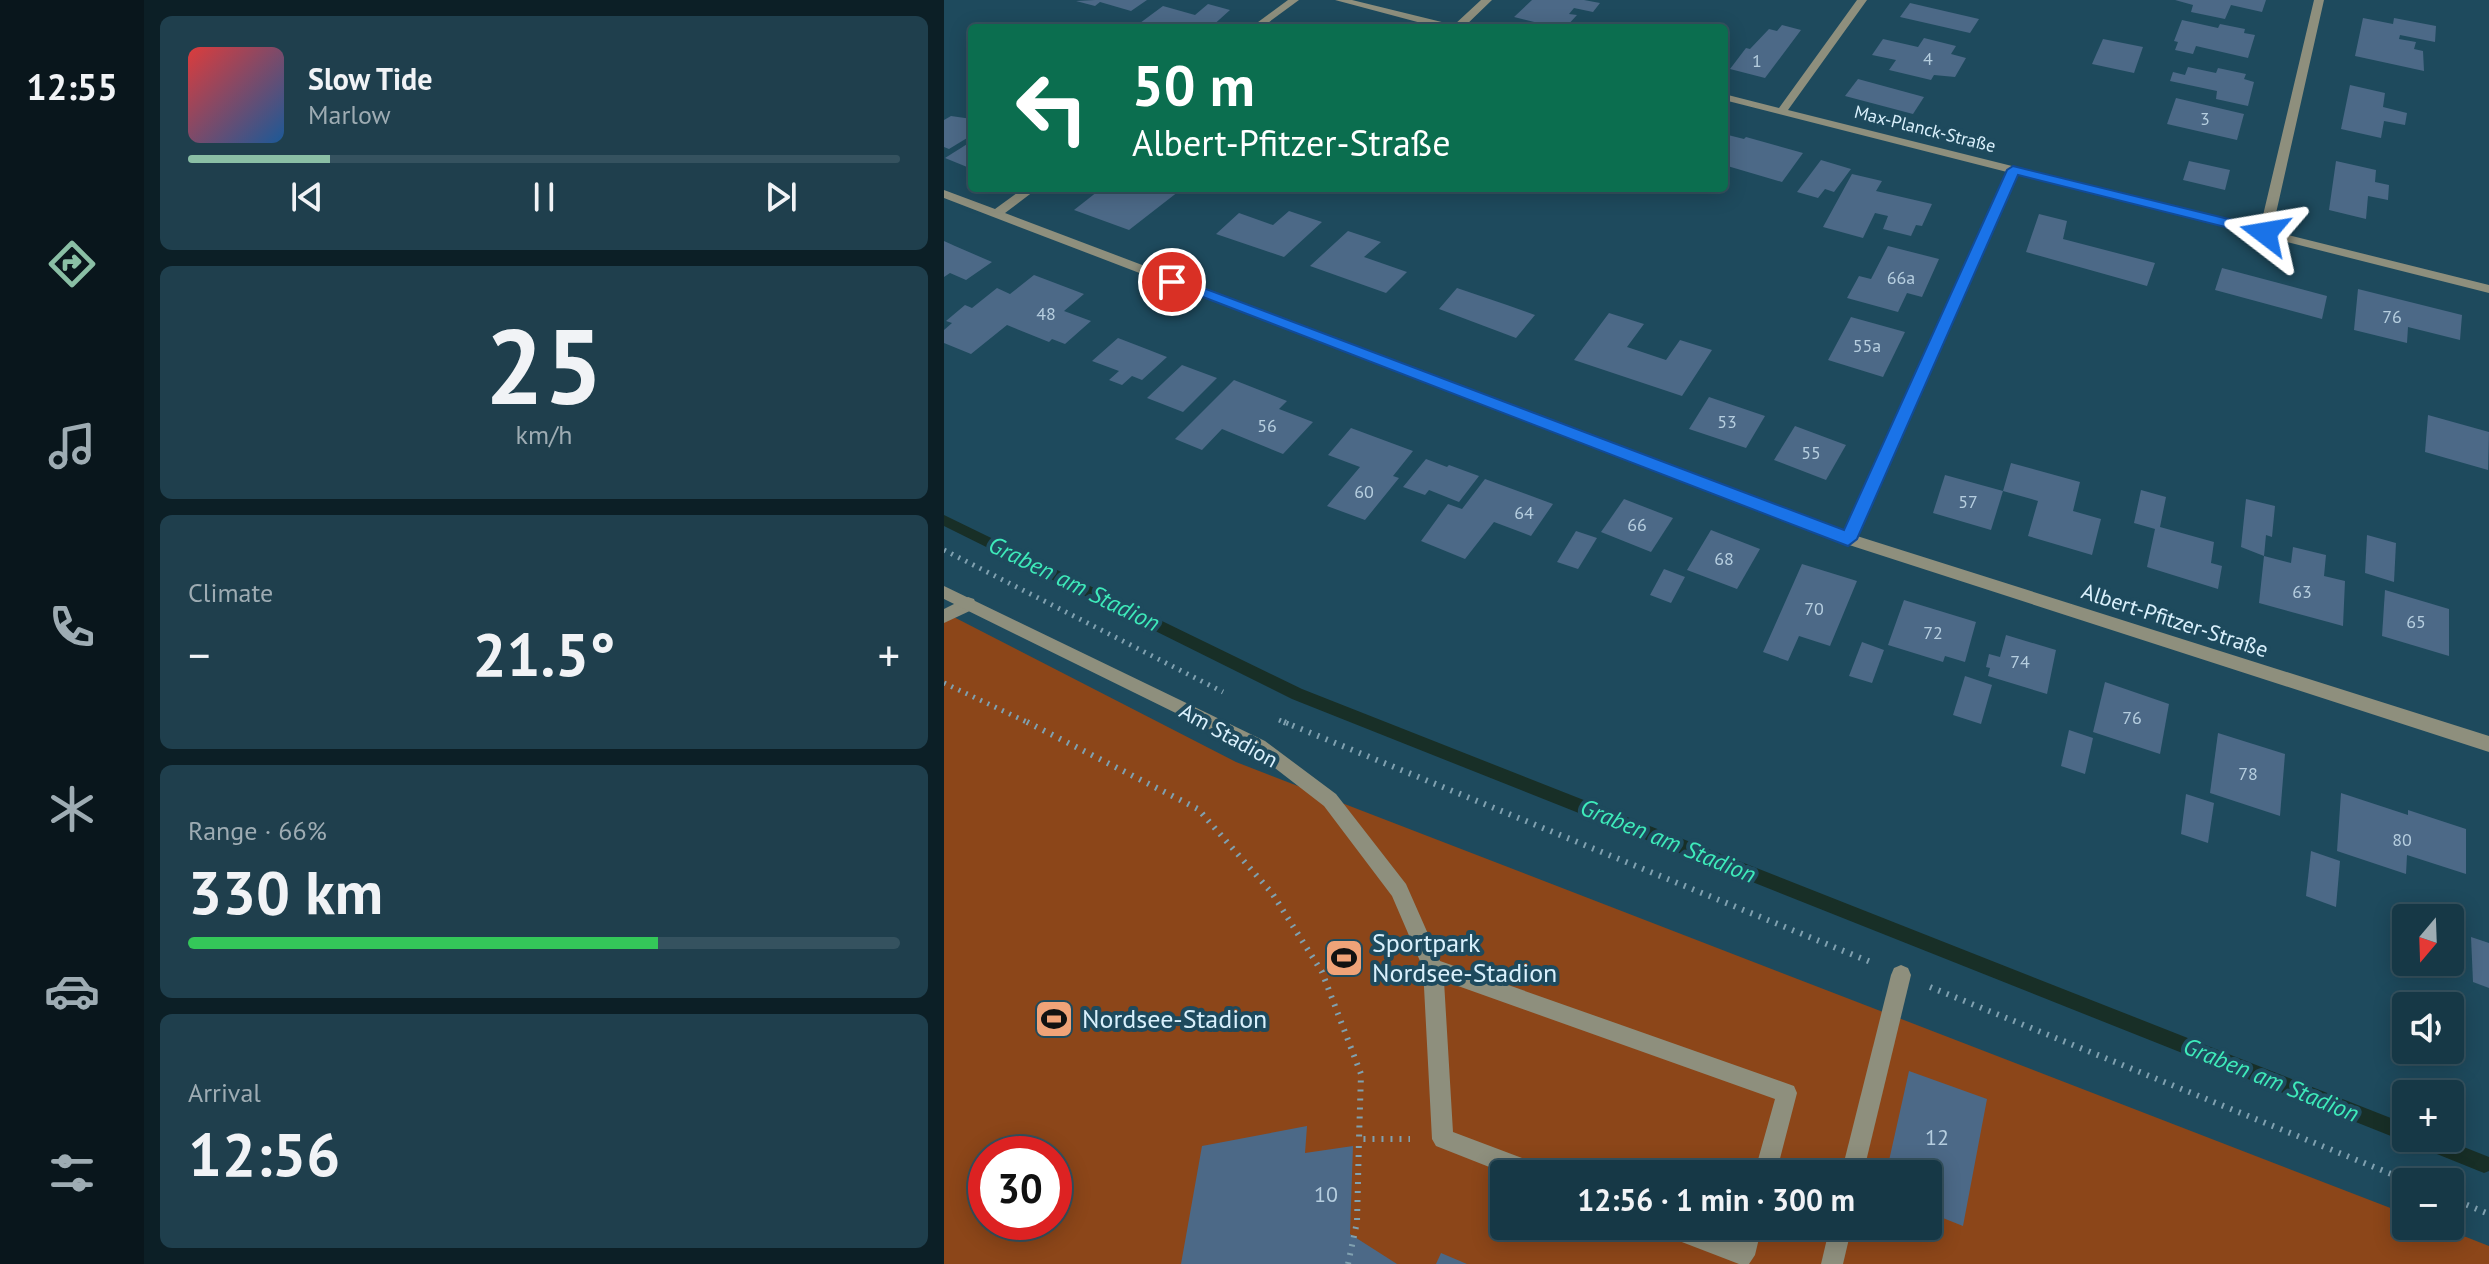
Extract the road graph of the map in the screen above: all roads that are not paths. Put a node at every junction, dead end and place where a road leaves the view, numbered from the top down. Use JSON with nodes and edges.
{"nodes":[{"id":1,"x":1294,"y":0,"type":"edge"},
{"id":2,"x":1340,"y":0,"type":"edge"},
{"id":3,"x":1487,"y":0,"type":"edge"},
{"id":4,"x":1862,"y":0,"type":"edge"},
{"id":5,"x":2319,"y":0,"type":"edge"},
{"id":6,"x":1261,"y":24,"type":"edge"},
{"id":7,"x":1438,"y":24,"type":"edge"},
{"id":8,"x":1459,"y":24,"type":"edge"},
{"id":9,"x":1728,"y":98,"type":"edge"},
{"id":10,"x":1782,"y":111,"type":"junction"},
{"id":11,"x":2013,"y":170,"type":"junction"},
{"id":12,"x":1027,"y":192,"type":"edge"},
{"id":13,"x":944,"y":194,"type":"edge"},
{"id":14,"x":995,"y":215,"type":"junction"},
{"id":15,"x":2265,"y":233,"type":"junction"},
{"id":16,"x":2489,"y":289,"type":"edge"},
{"id":17,"x":1848,"y":539,"type":"junction"},
{"id":18,"x":944,"y":592,"type":"edge"},
{"id":19,"x":968,"y":604,"type":"junction"},
{"id":20,"x":944,"y":616,"type":"edge"},
{"id":21,"x":2489,"y":744,"type":"edge"},
{"id":22,"x":1433,"y":968,"type":"junction"},
{"id":23,"x":1901,"y":975,"type":"road end"},
{"id":24,"x":1498,"y":1160,"type":"edge"},
{"id":25,"x":1769,"y":1160,"type":"edge"},
{"id":26,"x":1855,"y":1160,"type":"edge"},
{"id":27,"x":1705,"y":1240,"type":"edge"},
{"id":28,"x":1748,"y":1240,"type":"edge"},
{"id":29,"x":1838,"y":1240,"type":"edge"},
{"id":30,"x":1832,"y":1264,"type":"edge"}],
"edges":[{"from":1,"to":6,"type":"street"},
{"from":2,"to":7,"type":"street"},
{"from":3,"to":8,"type":"street"},
{"from":4,"to":10,"type":"street"},
{"from":5,"to":15,"type":"street"},
{"from":9,"to":10,"type":"street","name":"Max-Planck-Straße"},
{"from":10,"to":11,"type":"street","name":"Max-Planck-Straße"},
{"from":11,"to":15,"type":"street","name":"Max-Planck-Straße"},
{"from":11,"to":17,"type":"street"},
{"from":12,"to":14,"type":"street"},
{"from":13,"to":14,"type":"street","name":"Albert-Pfitzer-Straße"},
{"from":14,"to":17,"type":"street","name":"Albert-Pfitzer-Straße"},
{"from":15,"to":16,"type":"street","name":"Max-Planck-Straße"},
{"from":17,"to":21,"type":"street","name":"Albert-Pfitzer-Straße"},
{"from":18,"to":19,"type":"street","name":"Am Stadion"},
{"from":19,"to":20,"type":"street"},
{"from":19,"to":22,"type":"street","name":"Am Stadion"},
{"from":22,"to":24,"type":"street","name":"Am Stadion"},
{"from":22,"to":25,"type":"street"},
{"from":23,"to":26,"type":"street"},
{"from":27,"to":28,"type":"street"},
{"from":29,"to":30,"type":"street"}]}
